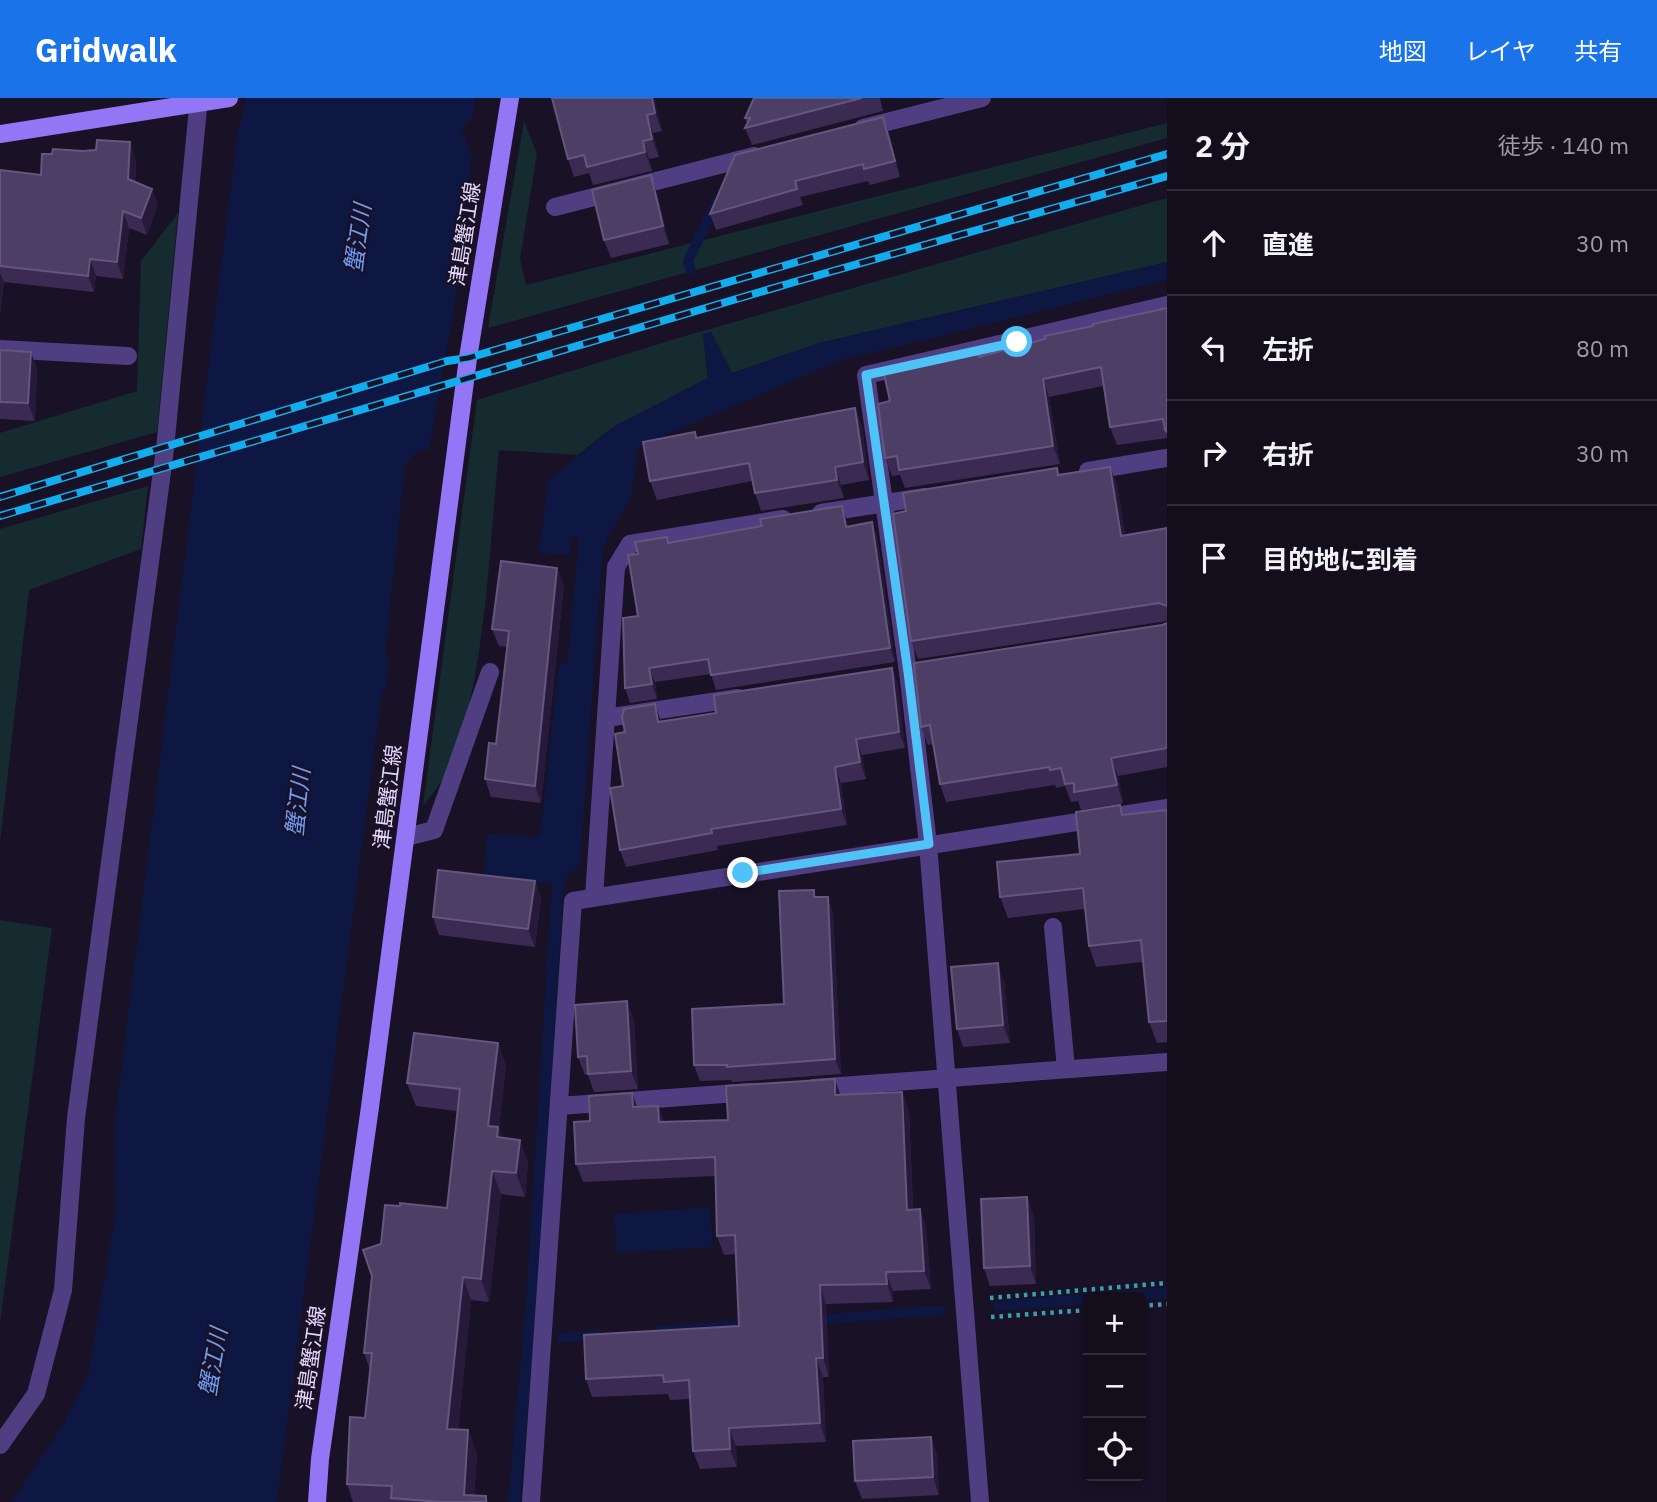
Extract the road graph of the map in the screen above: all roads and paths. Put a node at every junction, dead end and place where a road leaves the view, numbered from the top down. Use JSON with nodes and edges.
{"nodes":[{"id":1,"x":229,"y":98,"type":"edge"},
{"id":2,"x":510,"y":98,"type":"edge"},
{"id":3,"x":982,"y":98,"type":"edge"},
{"id":4,"x":223,"y":99,"type":"edge"},
{"id":5,"x":198,"y":100,"type":"edge"},
{"id":6,"x":0,"y":134,"type":"edge"},
{"id":7,"x":842,"y":134,"type":"edge"},
{"id":8,"x":777,"y":150,"type":"edge"},
{"id":9,"x":555,"y":207,"type":"dead end"},
{"id":10,"x":1167,"y":305,"type":"edge"},
{"id":11,"x":0,"y":349,"type":"edge"},
{"id":12,"x":128,"y":356,"type":"dead end"},
{"id":13,"x":1167,"y":458,"type":"edge"},
{"id":14,"x":1073,"y":473,"type":"edge"},
{"id":15,"x":938,"y":495,"type":"edge"},
{"id":16,"x":884,"y":503,"type":"junction"},
{"id":17,"x":489,"y":672,"type":"dead end"},
{"id":18,"x":757,"y":695,"type":"edge"},
{"id":19,"x":606,"y":719,"type":"junction"},
{"id":20,"x":1167,"y":808,"type":"edge"},
{"id":21,"x":406,"y":837,"type":"junction"},
{"id":22,"x":929,"y":844,"type":"junction"},
{"id":23,"x":594,"y":897,"type":"junction"},
{"id":24,"x":1053,"y":928,"type":"dead end"},
{"id":25,"x":1167,"y":1062,"type":"edge"},
{"id":26,"x":1066,"y":1069,"type":"junction"},
{"id":27,"x":947,"y":1078,"type":"junction"},
{"id":28,"x":790,"y":1089,"type":"edge"},
{"id":29,"x":763,"y":1091,"type":"edge"},
{"id":30,"x":558,"y":1106,"type":"junction"},
{"id":31,"x":1167,"y":1283,"type":"edge"},
{"id":32,"x":964,"y":1300,"type":"junction"},
{"id":33,"x":1167,"y":1304,"type":"edge"},
{"id":34,"x":1146,"y":1306,"type":"edge"},
{"id":35,"x":1083,"y":1310,"type":"edge"},
{"id":36,"x":966,"y":1319,"type":"junction"},
{"id":37,"x":0,"y":1445,"type":"edge"},
{"id":38,"x":317,"y":1502,"type":"edge"},
{"id":39,"x":531,"y":1502,"type":"edge"},
{"id":40,"x":980,"y":1502,"type":"edge"}],
"edges":[{"from":1,"to":4,"type":"main road"},
{"from":2,"to":21,"type":"main road","name":"津島蟹江線"},
{"from":3,"to":7,"type":"street"},
{"from":4,"to":5,"type":"main road"},
{"from":5,"to":6,"type":"main road"},
{"from":5,"to":37,"type":"street"},
{"from":8,"to":9,"type":"street"},
{"from":10,"to":16,"type":"street"},
{"from":11,"to":12,"type":"street"},
{"from":13,"to":14,"type":"street"},
{"from":15,"to":16,"type":"street"},
{"from":16,"to":19,"type":"street"},
{"from":16,"to":22,"type":"street"},
{"from":17,"to":21,"type":"street"},
{"from":18,"to":19,"type":"street"},
{"from":19,"to":23,"type":"street"},
{"from":20,"to":22,"type":"street"},
{"from":21,"to":38,"type":"main road","name":"津島蟹江線"},
{"from":22,"to":23,"type":"street"},
{"from":22,"to":27,"type":"street"},
{"from":23,"to":30,"type":"street"},
{"from":24,"to":26,"type":"street"},
{"from":25,"to":26,"type":"street"},
{"from":26,"to":27,"type":"street"},
{"from":27,"to":28,"type":"street"},
{"from":27,"to":32,"type":"street"},
{"from":29,"to":30,"type":"street"},
{"from":30,"to":39,"type":"street"},
{"from":31,"to":32,"type":"path"},
{"from":32,"to":36,"type":"street"},
{"from":33,"to":34,"type":"path"},
{"from":35,"to":36,"type":"path"},
{"from":36,"to":40,"type":"street"}]}
